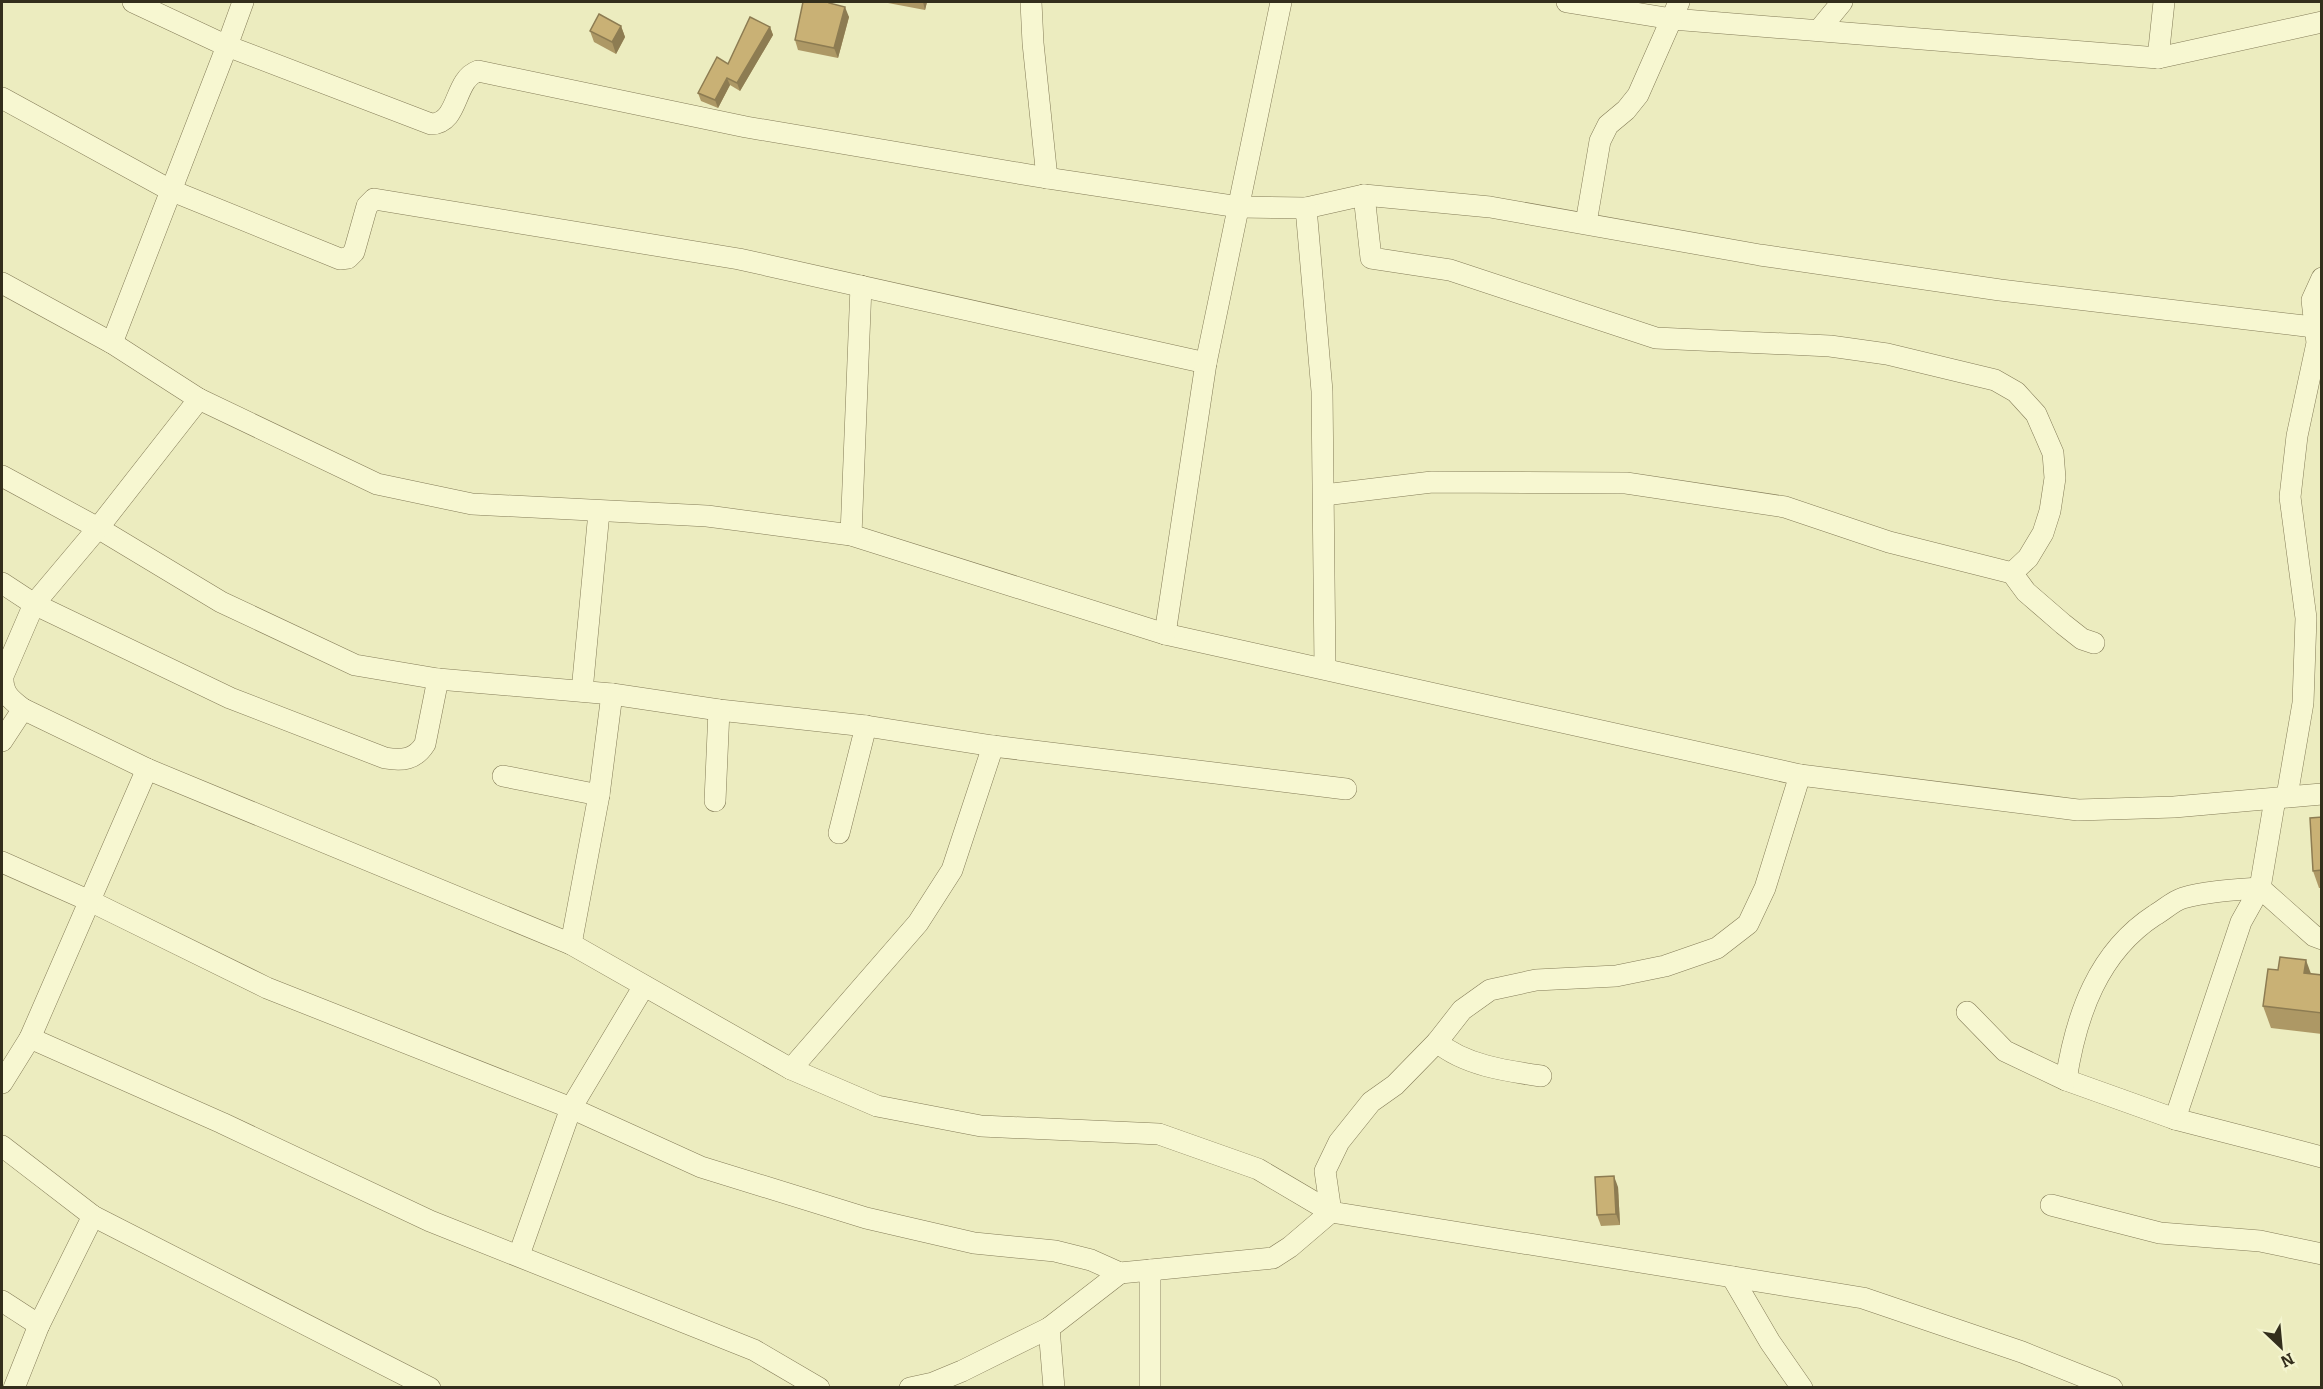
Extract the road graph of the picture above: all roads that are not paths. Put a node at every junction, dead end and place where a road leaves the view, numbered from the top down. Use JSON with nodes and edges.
{"nodes":[{"id":1,"x":133,"y":2,"type":"edge"},
{"id":2,"x":243,"y":2,"type":"edge"},
{"id":3,"x":1031,"y":2,"type":"edge"},
{"id":4,"x":1281,"y":2,"type":"edge"},
{"id":5,"x":1567,"y":2,"type":"edge"},
{"id":6,"x":1842,"y":2,"type":"edge"},
{"id":7,"x":2164,"y":2,"type":"edge"},
{"id":8,"x":1676,"y":10,"type":"edge"},
{"id":9,"x":2322,"y":22,"type":"edge"},
{"id":10,"x":1819,"y":30,"type":"junction"},
{"id":11,"x":227,"y":46,"type":"junction"},
{"id":12,"x":2158,"y":58,"type":"junction"},
{"id":13,"x":2,"y":98,"type":"edge"},
{"id":14,"x":1047,"y":178,"type":"junction"},
{"id":15,"x":170,"y":190,"type":"junction"},
{"id":16,"x":1364,"y":195,"type":"junction"},
{"id":17,"x":1239,"y":207,"type":"junction"},
{"id":18,"x":1306,"y":208,"type":"junction"},
{"id":19,"x":1586,"y":223,"type":"junction"},
{"id":20,"x":2322,"y":278,"type":"edge"},
{"id":21,"x":2,"y":283,"type":"edge"},
{"id":22,"x":861,"y":286,"type":"junction"},
{"id":23,"x":2317,"y":328,"type":"edge"},
{"id":24,"x":112,"y":343,"type":"junction"},
{"id":25,"x":1206,"y":363,"type":"junction"},
{"id":26,"x":199,"y":399,"type":"junction"},
{"id":27,"x":2,"y":476,"type":"edge"},
{"id":28,"x":1324,"y":495,"type":"junction"},
{"id":29,"x":599,"y":512,"type":"junction"},
{"id":30,"x":98,"y":528,"type":"junction"},
{"id":31,"x":851,"y":535,"type":"junction"},
{"id":32,"x":2012,"y":573,"type":"junction"},
{"id":33,"x":2,"y":583,"type":"edge"},
{"id":34,"x":34,"y":604,"type":"junction"},
{"id":35,"x":1165,"y":634,"type":"junction"},
{"id":36,"x":2094,"y":643,"type":"dead end"},
{"id":37,"x":1325,"y":668,"type":"junction"},
{"id":38,"x":438,"y":679,"type":"junction"},
{"id":39,"x":582,"y":691,"type":"junction"},
{"id":40,"x":612,"y":694,"type":"junction"},
{"id":41,"x":23,"y":709,"type":"junction"},
{"id":42,"x":719,"y":710,"type":"junction"},
{"id":43,"x":866,"y":726,"type":"junction"},
{"id":44,"x":2,"y":741,"type":"edge"},
{"id":45,"x":993,"y":746,"type":"junction"},
{"id":46,"x":147,"y":769,"type":"junction"},
{"id":47,"x":1800,"y":774,"type":"junction"},
{"id":48,"x":502,"y":777,"type":"dead end"},
{"id":49,"x":1346,"y":789,"type":"dead end"},
{"id":50,"x":2322,"y":794,"type":"edge"},
{"id":51,"x":599,"y":795,"type":"junction"},
{"id":52,"x":2281,"y":797,"type":"junction"},
{"id":53,"x":715,"y":801,"type":"dead end"},
{"id":54,"x":839,"y":833,"type":"dead end"},
{"id":55,"x":2,"y":862,"type":"edge"},
{"id":56,"x":2260,"y":888,"type":"junction"},
{"id":57,"x":92,"y":902,"type":"junction"},
{"id":58,"x":2322,"y":939,"type":"edge"},
{"id":59,"x":571,"y":944,"type":"junction"},
{"id":60,"x":644,"y":986,"type":"junction"},
{"id":61,"x":1967,"y":1012,"type":"dead end"},
{"id":62,"x":30,"y":1038,"type":"junction"},
{"id":63,"x":1437,"y":1042,"type":"junction"},
{"id":64,"x":791,"y":1068,"type":"junction"},
{"id":65,"x":1541,"y":1076,"type":"dead end"},
{"id":66,"x":2066,"y":1080,"type":"junction"},
{"id":67,"x":2,"y":1083,"type":"edge"},
{"id":68,"x":571,"y":1108,"type":"junction"},
{"id":69,"x":2175,"y":1119,"type":"junction"},
{"id":70,"x":2,"y":1146,"type":"edge"},
{"id":71,"x":2322,"y":1157,"type":"edge"},
{"id":72,"x":2052,"y":1205,"type":"dead end"},
{"id":73,"x":1331,"y":1212,"type":"junction"},
{"id":74,"x":93,"y":1216,"type":"junction"},
{"id":75,"x":2322,"y":1254,"type":"edge"},
{"id":76,"x":519,"y":1255,"type":"junction"},
{"id":77,"x":1150,"y":1270,"type":"junction"},
{"id":78,"x":1120,"y":1273,"type":"junction"},
{"id":79,"x":1732,"y":1277,"type":"junction"},
{"id":80,"x":2,"y":1301,"type":"edge"},
{"id":81,"x":39,"y":1325,"type":"junction"},
{"id":82,"x":1049,"y":1328,"type":"junction"},
{"id":83,"x":14,"y":1388,"type":"edge"},
{"id":84,"x":430,"y":1388,"type":"edge"},
{"id":85,"x":819,"y":1388,"type":"edge"},
{"id":86,"x":910,"y":1388,"type":"edge"},
{"id":87,"x":1054,"y":1388,"type":"edge"},
{"id":88,"x":1150,"y":1388,"type":"edge"},
{"id":89,"x":1802,"y":1388,"type":"edge"},
{"id":90,"x":2112,"y":1388,"type":"edge"}],
"edges":[{"from":1,"to":11,"type":"street"},
{"from":2,"to":11,"type":"street"},
{"from":3,"to":14,"type":"street"},
{"from":4,"to":17,"type":"street"},
{"from":5,"to":8,"type":"street"},
{"from":6,"to":10,"type":"street"},
{"from":7,"to":12,"type":"street"},
{"from":8,"to":10,"type":"street"},
{"from":8,"to":19,"type":"street"},
{"from":9,"to":12,"type":"street"},
{"from":10,"to":12,"type":"street"},
{"from":11,"to":14,"type":"street"},
{"from":11,"to":15,"type":"street"},
{"from":13,"to":15,"type":"street"},
{"from":14,"to":17,"type":"street"},
{"from":15,"to":22,"type":"street"},
{"from":15,"to":24,"type":"street"},
{"from":16,"to":18,"type":"street"},
{"from":16,"to":19,"type":"street"},
{"from":16,"to":32,"type":"street"},
{"from":17,"to":18,"type":"street"},
{"from":17,"to":25,"type":"street"},
{"from":18,"to":28,"type":"street"},
{"from":19,"to":23,"type":"street"},
{"from":20,"to":23,"type":"street"},
{"from":21,"to":24,"type":"street"},
{"from":22,"to":25,"type":"street"},
{"from":22,"to":31,"type":"street"},
{"from":23,"to":52,"type":"street"},
{"from":24,"to":26,"type":"street"},
{"from":25,"to":35,"type":"street"},
{"from":26,"to":29,"type":"street"},
{"from":26,"to":30,"type":"street"},
{"from":27,"to":30,"type":"street"},
{"from":28,"to":32,"type":"street"},
{"from":28,"to":37,"type":"street"},
{"from":29,"to":31,"type":"street"},
{"from":29,"to":39,"type":"street"},
{"from":30,"to":34,"type":"street"},
{"from":30,"to":38,"type":"street"},
{"from":31,"to":35,"type":"street"},
{"from":32,"to":36,"type":"street"},
{"from":33,"to":34,"type":"street"},
{"from":34,"to":38,"type":"street"},
{"from":34,"to":41,"type":"street"},
{"from":35,"to":37,"type":"street"},
{"from":37,"to":47,"type":"street"},
{"from":38,"to":39,"type":"street"},
{"from":39,"to":40,"type":"street"},
{"from":40,"to":42,"type":"street"},
{"from":40,"to":51,"type":"street"},
{"from":41,"to":44,"type":"street"},
{"from":41,"to":46,"type":"street"},
{"from":42,"to":43,"type":"street"},
{"from":42,"to":53,"type":"street"},
{"from":43,"to":45,"type":"street"},
{"from":43,"to":54,"type":"street"},
{"from":45,"to":49,"type":"street"},
{"from":45,"to":64,"type":"street"},
{"from":46,"to":57,"type":"street"},
{"from":46,"to":59,"type":"street"},
{"from":47,"to":52,"type":"street"},
{"from":47,"to":63,"type":"street"},
{"from":48,"to":51,"type":"street"},
{"from":50,"to":52,"type":"street"},
{"from":51,"to":59,"type":"street"},
{"from":52,"to":56,"type":"street"},
{"from":55,"to":57,"type":"street"},
{"from":56,"to":58,"type":"street"},
{"from":56,"to":66,"type":"street"},
{"from":56,"to":69,"type":"street"},
{"from":57,"to":62,"type":"street"},
{"from":57,"to":68,"type":"street"},
{"from":59,"to":60,"type":"street"},
{"from":60,"to":64,"type":"street"},
{"from":60,"to":68,"type":"street"},
{"from":61,"to":66,"type":"street"},
{"from":62,"to":67,"type":"street"},
{"from":62,"to":76,"type":"street"},
{"from":63,"to":65,"type":"street"},
{"from":63,"to":73,"type":"street"},
{"from":64,"to":73,"type":"street"},
{"from":66,"to":69,"type":"street"},
{"from":68,"to":76,"type":"street"},
{"from":68,"to":78,"type":"street"},
{"from":69,"to":71,"type":"street"},
{"from":70,"to":74,"type":"street"},
{"from":72,"to":75,"type":"street"},
{"from":73,"to":77,"type":"street"},
{"from":73,"to":79,"type":"street"},
{"from":74,"to":81,"type":"street"},
{"from":74,"to":84,"type":"street"},
{"from":76,"to":85,"type":"street"},
{"from":77,"to":78,"type":"street"},
{"from":77,"to":88,"type":"street"},
{"from":78,"to":82,"type":"street"},
{"from":79,"to":89,"type":"street"},
{"from":79,"to":90,"type":"street"},
{"from":80,"to":81,"type":"street"},
{"from":81,"to":83,"type":"street"},
{"from":82,"to":86,"type":"street"},
{"from":82,"to":87,"type":"street"}]}
